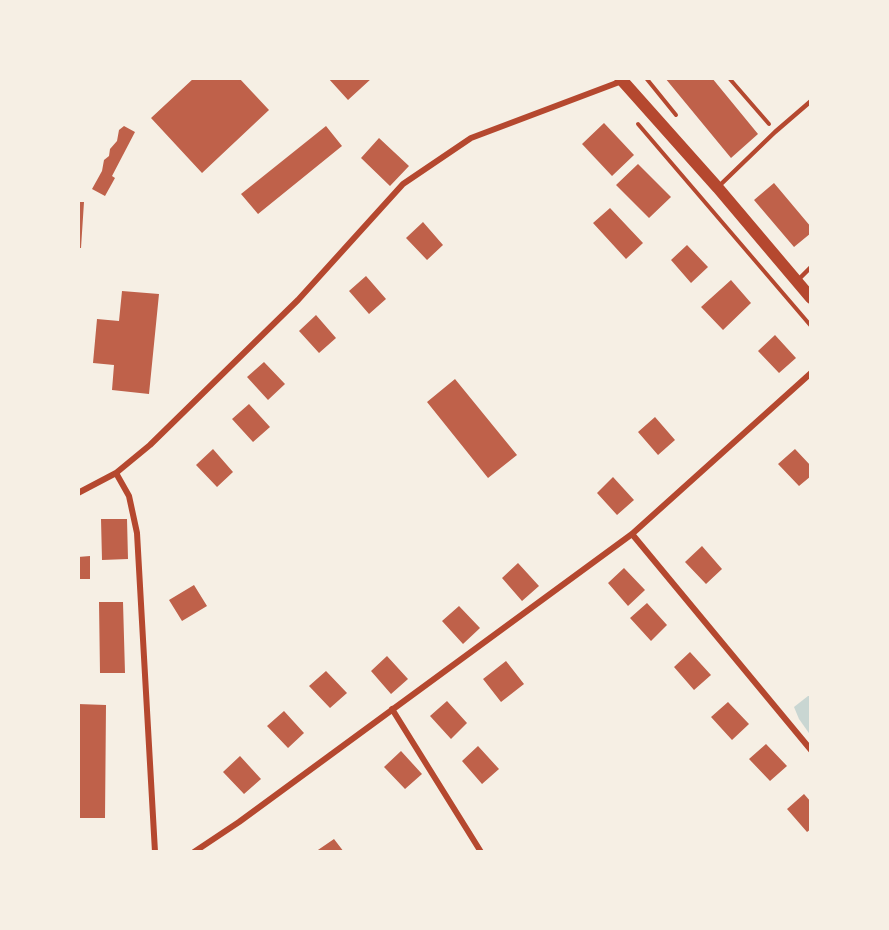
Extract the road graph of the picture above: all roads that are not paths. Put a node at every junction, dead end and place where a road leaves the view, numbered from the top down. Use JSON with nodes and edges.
{"nodes":[{"id":1,"x":621,"y":80,"type":"edge"},
{"id":2,"x":811,"y":101,"type":"edge"},
{"id":3,"x":718,"y":188,"type":"junction"},
{"id":4,"x":811,"y":267,"type":"edge"},
{"id":5,"x":797,"y":281,"type":"junction"},
{"id":6,"x":811,"y":297,"type":"edge"},
{"id":7,"x":811,"y":373,"type":"edge"},
{"id":8,"x":116,"y":473,"type":"junction"},
{"id":9,"x":78,"y":493,"type":"edge"},
{"id":10,"x":632,"y":534,"type":"junction"},
{"id":11,"x":392,"y":709,"type":"junction"},
{"id":12,"x":811,"y":750,"type":"edge"},
{"id":13,"x":155,"y":852,"type":"edge"},
{"id":14,"x":194,"y":852,"type":"edge"},
{"id":15,"x":481,"y":852,"type":"edge"}],
"edges":[{"from":1,"to":3,"type":"main road"},
{"from":1,"to":8,"type":"street"},
{"from":2,"to":3,"type":"lane"},
{"from":3,"to":5,"type":"main road"},
{"from":4,"to":5,"type":"lane"},
{"from":5,"to":6,"type":"main road"},
{"from":7,"to":10,"type":"street"},
{"from":8,"to":9,"type":"street"},
{"from":8,"to":13,"type":"street"},
{"from":10,"to":11,"type":"street"},
{"from":10,"to":12,"type":"street"},
{"from":11,"to":14,"type":"street"},
{"from":11,"to":15,"type":"street"}]}
